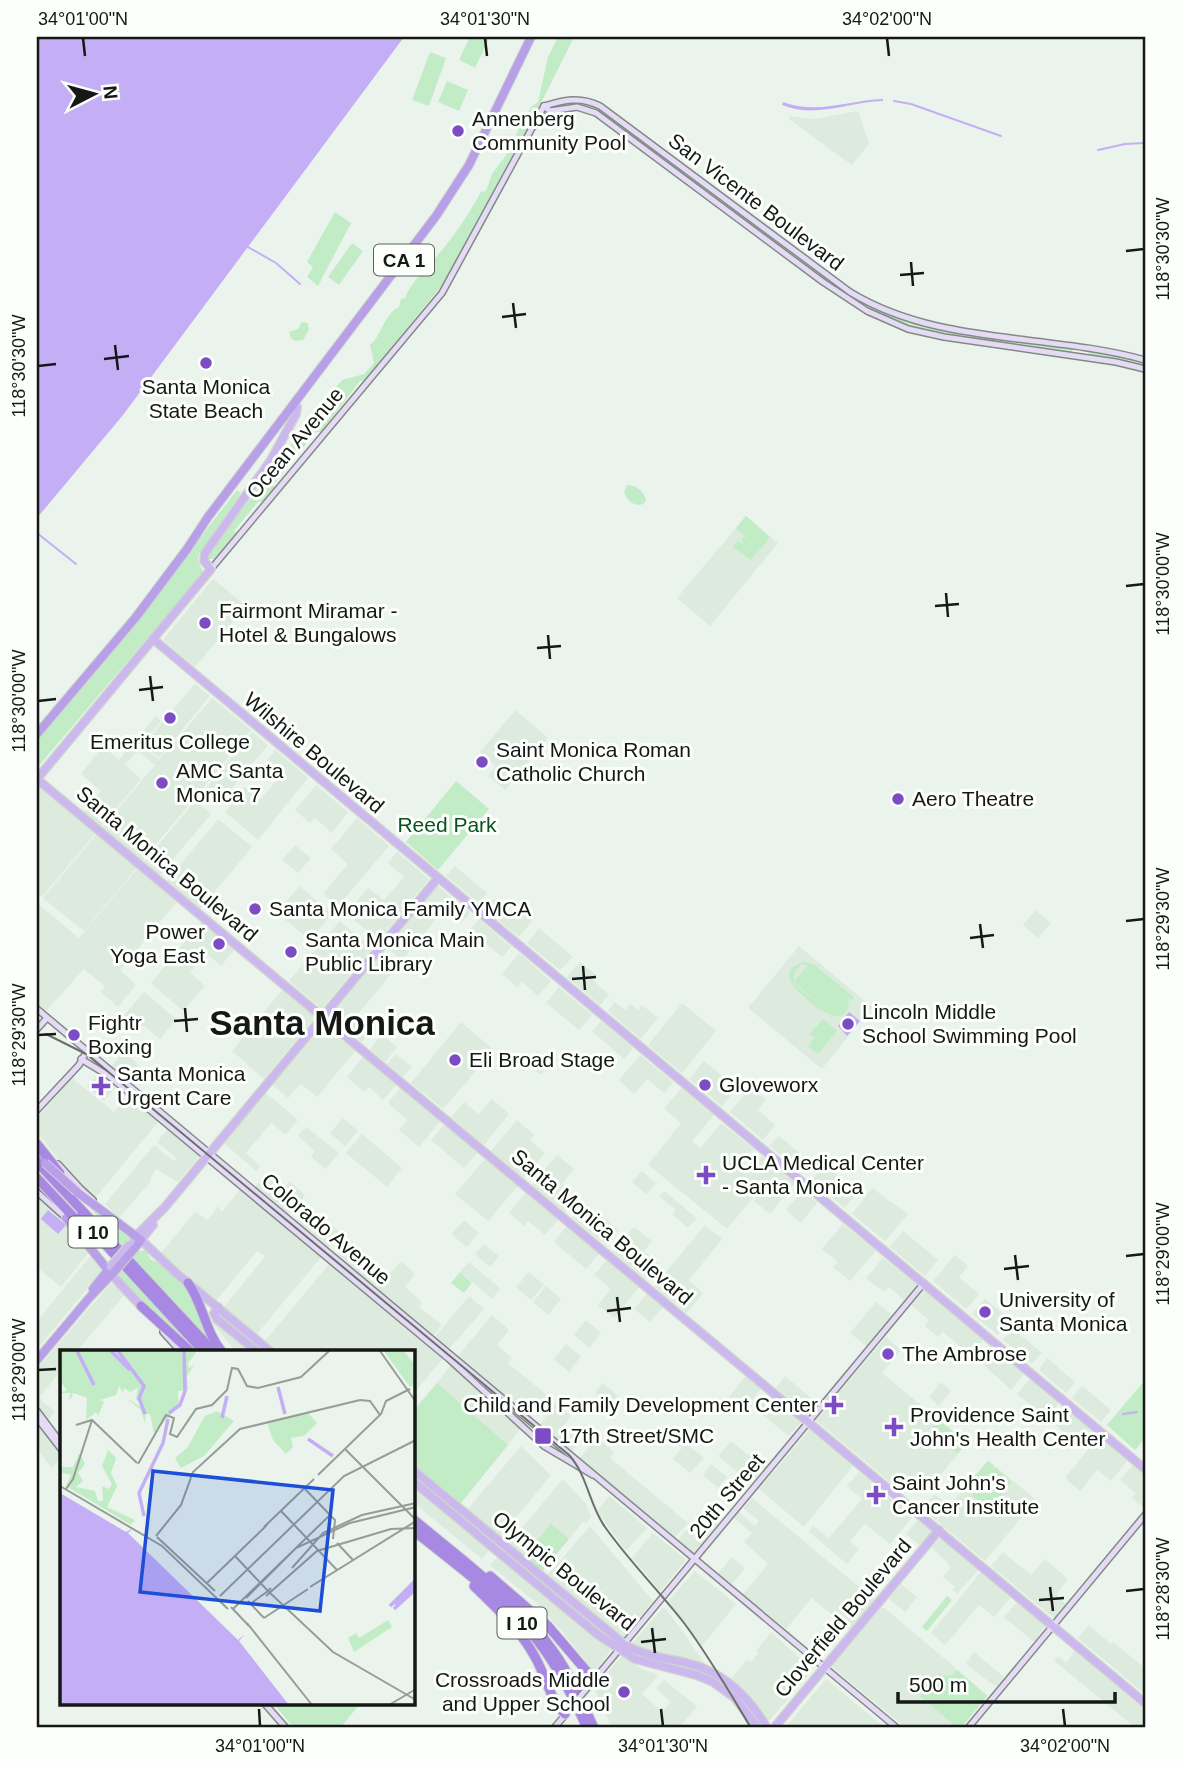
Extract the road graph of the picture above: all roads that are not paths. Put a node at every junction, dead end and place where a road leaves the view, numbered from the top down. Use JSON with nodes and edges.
{"nodes":[{"id":1,"x":531,"y":37,"type":"edge"},
{"id":2,"x":553,"y":97,"type":"dead end"},
{"id":3,"x":562,"y":100,"type":"junction"},
{"id":4,"x":544,"y":106,"type":"junction"},
{"id":5,"x":556,"y":110,"type":"junction"},
{"id":6,"x":532,"y":130,"type":"junction"},
{"id":7,"x":1145,"y":360,"type":"edge"},
{"id":8,"x":1145,"y":369,"type":"edge"},
{"id":9,"x":295,"y":403,"type":"junction"},
{"id":10,"x":211,"y":569,"type":"junction"},
{"id":11,"x":141,"y":606,"type":"junction"},
{"id":12,"x":153,"y":639,"type":"junction"},
{"id":13,"x":37,"y":726,"type":"edge"},
{"id":14,"x":37,"y":734,"type":"edge"},
{"id":15,"x":37,"y":779,"type":"edge"},
{"id":16,"x":438,"y":878,"type":"junction"},
{"id":17,"x":37,"y":1009,"type":"edge"},
{"id":18,"x":47,"y":1017,"type":"junction"},
{"id":19,"x":322,"y":1017,"type":"junction"},
{"id":20,"x":37,"y":1029,"type":"edge"},
{"id":21,"x":88,"y":1051,"type":"junction"},
{"id":22,"x":81,"y":1059,"type":"junction"},
{"id":23,"x":37,"y":1110,"type":"edge"},
{"id":24,"x":37,"y":1137,"type":"edge"},
{"id":25,"x":37,"y":1144,"type":"edge"},
{"id":26,"x":37,"y":1153,"type":"edge"},
{"id":27,"x":208,"y":1155,"type":"junction"},
{"id":28,"x":41,"y":1162,"type":"edge"},
{"id":29,"x":37,"y":1170,"type":"edge"},
{"id":30,"x":38,"y":1184,"type":"edge"},
{"id":31,"x":66,"y":1218,"type":"joint"},
{"id":32,"x":118,"y":1221,"type":"junction"},
{"id":33,"x":102,"y":1231,"type":"junction"},
{"id":34,"x":139,"y":1238,"type":"junction"},
{"id":35,"x":111,"y":1271,"type":"junction"},
{"id":36,"x":188,"y":1283,"type":"junction"},
{"id":37,"x":924,"y":1283,"type":"junction"},
{"id":38,"x":150,"y":1294,"type":"junction"},
{"id":39,"x":141,"y":1306,"type":"junction"},
{"id":40,"x":255,"y":1348,"type":"edge"},
{"id":41,"x":179,"y":1350,"type":"edge"},
{"id":42,"x":189,"y":1350,"type":"edge"},
{"id":43,"x":202,"y":1350,"type":"edge"},
{"id":44,"x":212,"y":1350,"type":"edge"},
{"id":45,"x":221,"y":1350,"type":"edge"},
{"id":46,"x":37,"y":1360,"type":"edge"},
{"id":47,"x":37,"y":1411,"type":"edge"},
{"id":48,"x":37,"y":1418,"type":"edge"},
{"id":49,"x":808,"y":1422,"type":"junction"},
{"id":50,"x":60,"y":1442,"type":"edge"},
{"id":51,"x":60,"y":1448,"type":"edge"},
{"id":52,"x":1145,"y":1467,"type":"edge"},
{"id":53,"x":415,"y":1472,"type":"edge"},
{"id":54,"x":593,"y":1475,"type":"junction"},
{"id":55,"x":415,"y":1483,"type":"edge"},
{"id":56,"x":1145,"y":1515,"type":"edge"},
{"id":57,"x":415,"y":1521,"type":"edge"},
{"id":58,"x":939,"y":1530,"type":"junction"},
{"id":59,"x":415,"y":1532,"type":"edge"},
{"id":60,"x":439,"y":1541,"type":"junction"},
{"id":61,"x":428,"y":1542,"type":"junction"},
{"id":62,"x":694,"y":1560,"type":"junction"},
{"id":63,"x":1054,"y":1626,"type":"junction"},
{"id":64,"x":622,"y":1647,"type":"junction"},
{"id":65,"x":824,"y":1668,"type":"junction"},
{"id":66,"x":591,"y":1684,"type":"junction"},
{"id":67,"x":1145,"y":1703,"type":"edge"},
{"id":68,"x":269,"y":1706,"type":"edge"},
{"id":69,"x":567,"y":1713,"type":"junction"},
{"id":70,"x":286,"y":1728,"type":"edge"},
{"id":71,"x":554,"y":1728,"type":"edge"},
{"id":72,"x":587,"y":1728,"type":"edge"},
{"id":73,"x":594,"y":1728,"type":"edge"},
{"id":74,"x":758,"y":1728,"type":"edge"},
{"id":75,"x":767,"y":1728,"type":"edge"},
{"id":76,"x":774,"y":1728,"type":"edge"},
{"id":77,"x":897,"y":1728,"type":"edge"},
{"id":78,"x":968,"y":1728,"type":"edge"}],
"edges":[{"from":1,"to":9,"type":"highway","number":"CA 1"},
{"from":2,"to":3,"type":"main road"},
{"from":3,"to":4,"type":"main road","name":"San Vicente Boulevard"},
{"from":3,"to":7,"type":"main road","name":"San Vicente Boulevard"},
{"from":4,"to":5,"type":"main road","name":"San Vicente Boulevard"},
{"from":4,"to":6,"type":"main road","name":"Ocean Avenue"},
{"from":5,"to":6,"type":"main road"},
{"from":5,"to":8,"type":"main road","name":"San Vicente Boulevard"},
{"from":6,"to":10,"type":"main road","name":"Ocean Avenue"},
{"from":9,"to":10,"type":"main road"},
{"from":9,"to":11,"type":"highway","number":"CA 1"},
{"from":10,"to":12,"type":"main road","name":"Ocean Avenue"},
{"from":11,"to":13,"type":"highway","number":"CA 1"},
{"from":11,"to":14,"type":"highway","number":"CA 1"},
{"from":12,"to":15,"type":"main road","name":"Ocean Avenue"},
{"from":12,"to":16,"type":"main road","name":"Wilshire Boulevard"},
{"from":15,"to":19,"type":"main road","name":"Santa Monica Boulevard"},
{"from":16,"to":19,"type":"main road"},
{"from":16,"to":37,"type":"main road","name":"Wilshire Boulevard"},
{"from":17,"to":18,"type":"main road","name":"Colorado Avenue"},
{"from":18,"to":20,"type":"main road"},
{"from":18,"to":21,"type":"main road","name":"Colorado Avenue"},
{"from":19,"to":27,"type":"main road"},
{"from":19,"to":49,"type":"main road","name":"Santa Monica Boulevard"},
{"from":21,"to":22,"type":"main road"},
{"from":21,"to":27,"type":"main road","name":"Colorado Avenue"},
{"from":22,"to":23,"type":"main road"},
{"from":22,"to":27,"type":"main road","name":"Colorado Avenue"},
{"from":24,"to":32,"type":"main road"},
{"from":25,"to":33,"type":"highway"},
{"from":26,"to":28,"type":"highway"},
{"from":27,"to":34,"type":"main road"},
{"from":27,"to":54,"type":"main road","name":"Colorado Avenue"},
{"from":27,"to":54,"type":"main road","name":"Colorado Avenue"},
{"from":28,"to":32,"type":"highway","bridge":true},
{"from":28,"to":33,"type":"highway","number":"I 10"},
{"from":29,"to":38,"type":"highway","number":"I 10"},
{"from":30,"to":31,"type":"highway"},
{"from":30,"to":38,"type":"highway"},
{"from":31,"to":35,"type":"highway"},
{"from":32,"to":34,"type":"highway"},
{"from":33,"to":44,"type":"highway","number":"I 10"},
{"from":34,"to":35,"type":"highway","bridge":true},
{"from":34,"to":36,"type":"main road"},
{"from":35,"to":39,"type":"main road"},
{"from":35,"to":46,"type":"highway"},
{"from":36,"to":40,"type":"main road"},
{"from":36,"to":45,"type":"highway"},
{"from":37,"to":49,"type":"main road","name":"20th Street"},
{"from":37,"to":52,"type":"main road","name":"Wilshire Boulevard"},
{"from":38,"to":43,"type":"highway","number":"I 10"},
{"from":39,"to":41,"type":"main road"},
{"from":39,"to":42,"type":"highway"},
{"from":47,"to":50,"type":"main road"},
{"from":48,"to":51,"type":"main road"},
{"from":49,"to":58,"type":"main road","name":"Santa Monica Boulevard"},
{"from":49,"to":62,"type":"main road","name":"20th Street"},
{"from":53,"to":64,"type":"main road","name":"Olympic Boulevard"},
{"from":54,"to":62,"type":"main road","name":"Colorado Avenue"},
{"from":55,"to":64,"type":"main road","name":"Olympic Boulevard"},
{"from":56,"to":63,"type":"main road"},
{"from":57,"to":60,"type":"highway","number":"I 10"},
{"from":58,"to":63,"type":"main road","name":"Santa Monica Boulevard"},
{"from":58,"to":65,"type":"main road","name":"Cloverfield Boulevard"},
{"from":59,"to":61,"type":"highway","number":"I 10"},
{"from":60,"to":66,"type":"highway"},
{"from":60,"to":73,"type":"highway","number":"I 10"},
{"from":61,"to":69,"type":"highway"},
{"from":61,"to":72,"type":"highway","number":"I 10"},
{"from":62,"to":64,"type":"main road","name":"20th Street"},
{"from":62,"to":65,"type":"main road","name":"Colorado Avenue"},
{"from":63,"to":67,"type":"main road","name":"Santa Monica Boulevard"},
{"from":63,"to":78,"type":"main road"},
{"from":64,"to":66,"type":"main road","name":"20th Street"},
{"from":64,"to":74,"type":"main road","name":"Olympic Boulevard"},
{"from":64,"to":75,"type":"main road","name":"Olympic Boulevard"},
{"from":65,"to":76,"type":"main road","name":"Cloverfield Boulevard"},
{"from":65,"to":77,"type":"main road","name":"Colorado Avenue"},
{"from":66,"to":69,"type":"main road","name":"20th Street","bridge":true},
{"from":68,"to":70,"type":"main road"},
{"from":69,"to":71,"type":"main road","name":"20th Street"}]}
